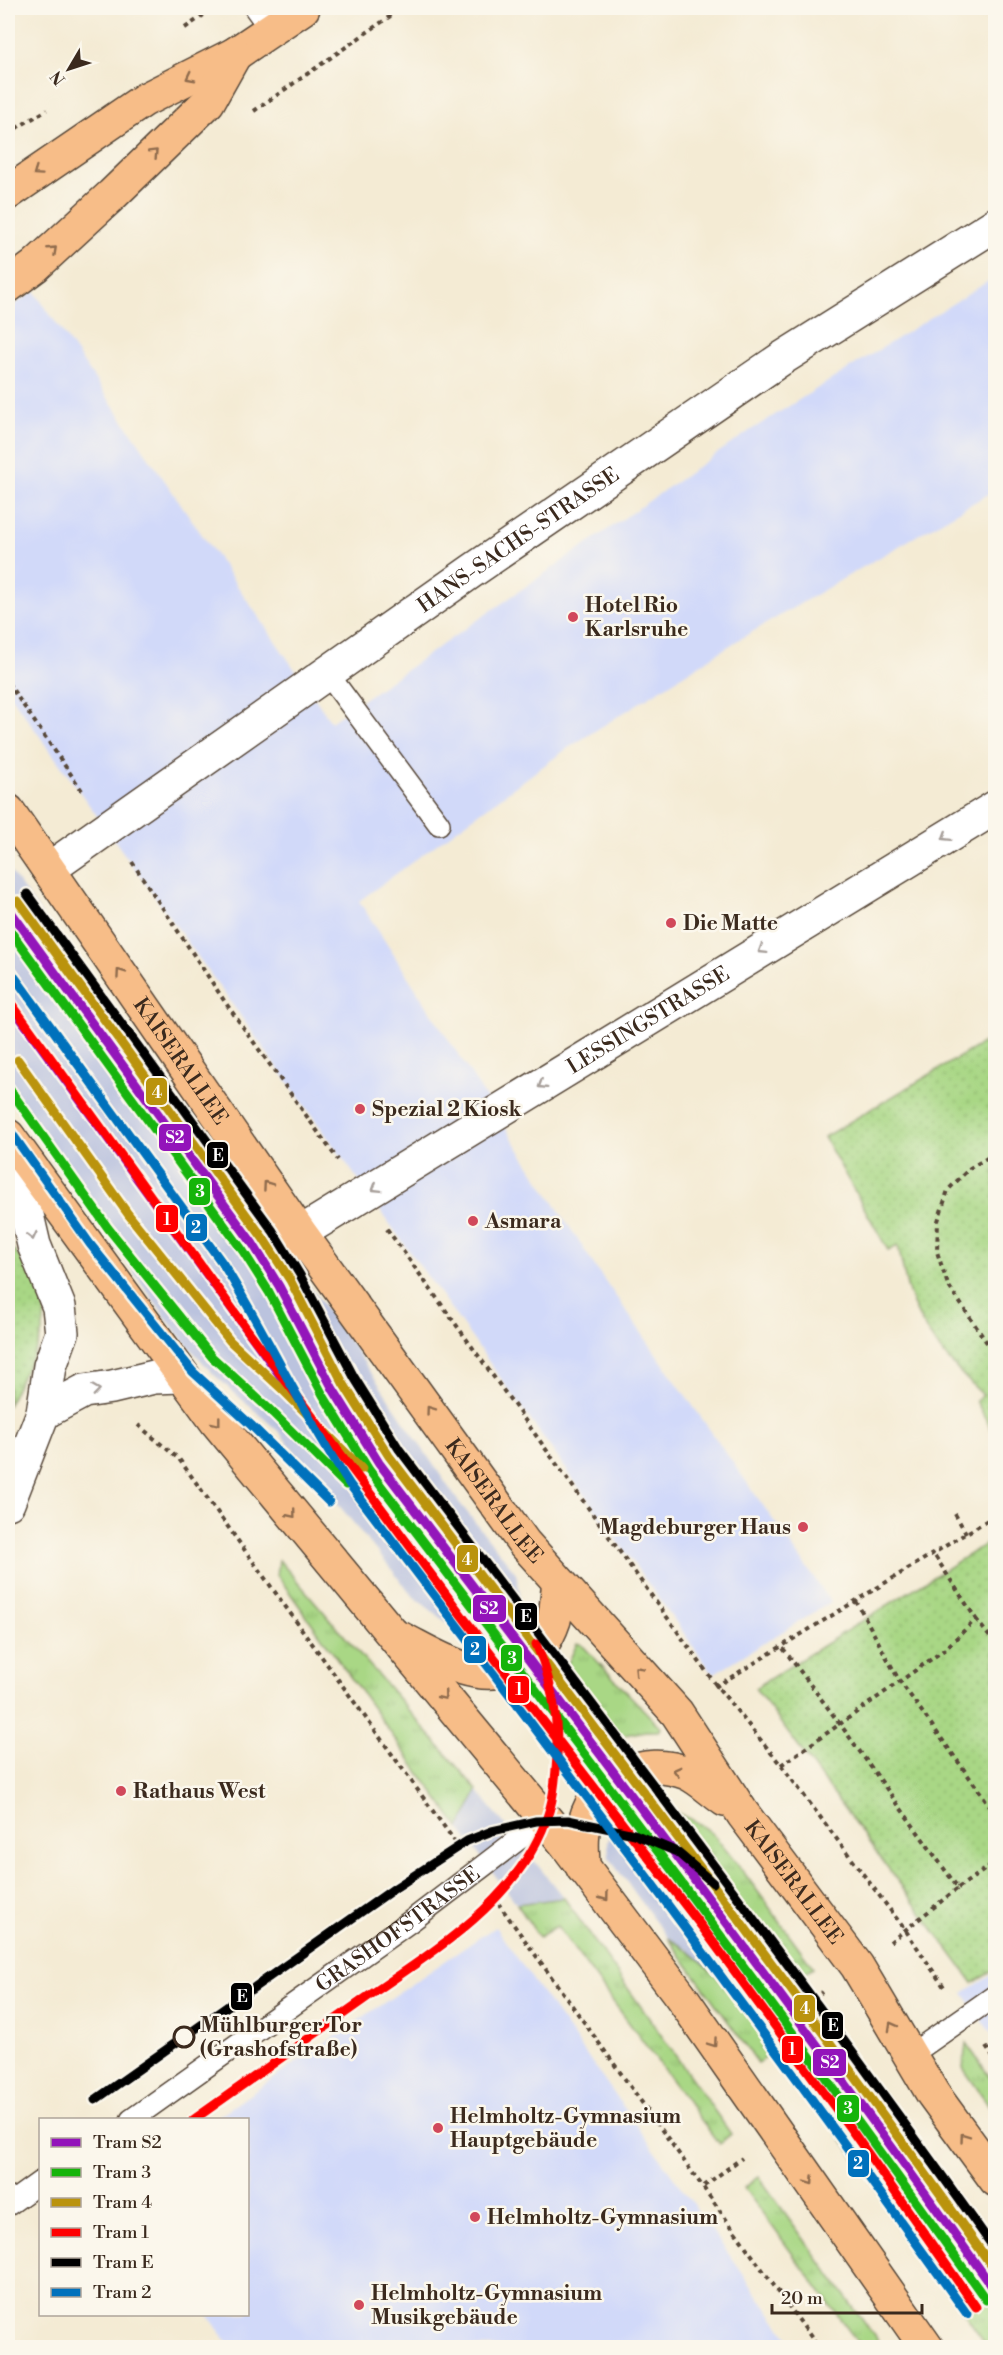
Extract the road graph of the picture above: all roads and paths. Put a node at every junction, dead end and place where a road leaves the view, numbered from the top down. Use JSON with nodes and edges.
{"nodes":[{"id":1,"x":303,"y":8,"type":"edge"},
{"id":2,"x":263,"y":19,"type":"edge"},
{"id":3,"x":235,"y":54,"type":"junction"},
{"id":4,"x":8,"y":193,"type":"edge"},
{"id":5,"x":996,"y":224,"type":"edge"},
{"id":6,"x":8,"y":286,"type":"edge"},
{"id":7,"x":327,"y":673,"type":"junction"},
{"id":8,"x":8,"y":684,"type":"edge"},
{"id":9,"x":996,"y":807,"type":"edge"},
{"id":10,"x":8,"y":811,"type":"edge"},
{"id":11,"x":439,"y":824,"type":"dead end"},
{"id":12,"x":107,"y":826,"type":"junction"},
{"id":13,"x":49,"y":869,"type":"junction"},
{"id":14,"x":8,"y":1137,"type":"edge"},
{"id":15,"x":996,"y":1153,"type":"edge"},
{"id":16,"x":363,"y":1195,"type":"junction"},
{"id":17,"x":300,"y":1233,"type":"junction"},
{"id":18,"x":996,"y":1349,"type":"edge"},
{"id":19,"x":994,"y":1355,"type":"edge"},
{"id":20,"x":181,"y":1376,"type":"junction"},
{"id":21,"x":43,"y":1413,"type":"junction"},
{"id":22,"x":8,"y":1503,"type":"edge"},
{"id":23,"x":955,"y":1514,"type":"dead end"},
{"id":24,"x":996,"y":1515,"type":"edge"},
{"id":25,"x":966,"y":1533,"type":"junction"},
{"id":26,"x":933,"y":1553,"type":"junction"},
{"id":27,"x":559,"y":1583,"type":"junction"},
{"id":28,"x":856,"y":1601,"type":"junction"},
{"id":29,"x":976,"y":1619,"type":"junction"},
{"id":30,"x":393,"y":1635,"type":"junction"},
{"id":31,"x":996,"y":1645,"type":"edge"},
{"id":32,"x":782,"y":1647,"type":"junction"},
{"id":33,"x":899,"y":1680,"type":"junction"},
{"id":34,"x":716,"y":1685,"type":"junction"},
{"id":35,"x":677,"y":1713,"type":"junction"},
{"id":36,"x":840,"y":1724,"type":"junction"},
{"id":37,"x":781,"y":1765,"type":"junction"},
{"id":38,"x":743,"y":1814,"type":"junction"},
{"id":39,"x":996,"y":1814,"type":"edge"},
{"id":40,"x":545,"y":1820,"type":"junction"},
{"id":41,"x":996,"y":1862,"type":"edge"},
{"id":42,"x":583,"y":1868,"type":"junction"},
{"id":43,"x":958,"y":1888,"type":"junction"},
{"id":44,"x":906,"y":1930,"type":"junction"},
{"id":45,"x":857,"y":1966,"type":"junction"},
{"id":46,"x":996,"y":1995,"type":"edge"},
{"id":47,"x":964,"y":2016,"type":"junction"},
{"id":48,"x":839,"y":2031,"type":"junction"},
{"id":49,"x":845,"y":2038,"type":"dead end"},
{"id":50,"x":909,"y":2056,"type":"junction"},
{"id":51,"x":996,"y":2062,"type":"edge"},
{"id":52,"x":792,"y":2080,"type":"dead end"},
{"id":53,"x":134,"y":2118,"type":"edge"},
{"id":54,"x":776,"y":2133,"type":"junction"},
{"id":55,"x":996,"y":2180,"type":"edge"},
{"id":56,"x":39,"y":2183,"type":"edge"},
{"id":57,"x":704,"y":2186,"type":"dead end"},
{"id":58,"x":8,"y":2205,"type":"edge"},
{"id":59,"x":927,"y":2348,"type":"edge"}],
"edges":[{"from":1,"to":2,"type":"main road"},
{"from":2,"to":3,"type":"main road"},
{"from":3,"to":4,"type":"main road","one_way":true},
{"from":6,"to":3,"type":"main road","one_way":true},
{"from":5,"to":7,"type":"street","name":"HANS-SACHS-STRASSE"},
{"from":7,"to":11,"type":"lane"},
{"from":7,"to":12,"type":"street","name":"HANS-SACHS-STRASSE"},
{"from":8,"to":12,"type":"path"},
{"from":9,"to":16,"type":"street","name":"LESSINGSTRASSE","one_way":true},
{"from":10,"to":13,"type":"main road","name":"KAISERALLEE"},
{"from":12,"to":13,"type":"street","name":"HANS-SACHS-STRASSE"},
{"from":12,"to":16,"type":"path"},
{"from":17,"to":13,"type":"main road","name":"KAISERALLEE","one_way":true},
{"from":14,"to":20,"type":"main road"},
{"from":14,"to":21,"type":"street","one_way":true},
{"from":15,"to":19,"type":"path"},
{"from":16,"to":17,"type":"street","name":"LESSINGSTRASSE"},
{"from":16,"to":34,"type":"path"},
{"from":27,"to":17,"type":"main road","name":"KAISERALLEE","one_way":true},
{"from":18,"to":19,"type":"path"},
{"from":21,"to":20,"type":"street","one_way":true},
{"from":20,"to":30,"type":"main road","one_way":true},
{"from":21,"to":22,"type":"street"},
{"from":23,"to":25,"type":"path"},
{"from":24,"to":25,"type":"path"},
{"from":25,"to":26,"type":"path"},
{"from":26,"to":28,"type":"path"},
{"from":26,"to":29,"type":"path"},
{"from":27,"to":30,"type":"main road"},
{"from":35,"to":27,"type":"main road","name":"KAISERALLEE","one_way":true},
{"from":28,"to":32,"type":"path"},
{"from":28,"to":33,"type":"path"},
{"from":29,"to":31,"type":"path"},
{"from":29,"to":33,"type":"path"},
{"from":30,"to":40,"type":"main road","one_way":true},
{"from":32,"to":34,"type":"path"},
{"from":32,"to":36,"type":"path"},
{"from":33,"to":36,"type":"path"},
{"from":33,"to":39,"type":"path"},
{"from":34,"to":35,"type":"path"},
{"from":34,"to":37,"type":"path"},
{"from":35,"to":38,"type":"main road","name":"KAISERALLEE"},
{"from":36,"to":37,"type":"path"},
{"from":36,"to":43,"type":"path"},
{"from":37,"to":44,"type":"path"},
{"from":38,"to":42,"type":"main road","one_way":true},
{"from":38,"to":45,"type":"main road","name":"KAISERALLEE"},
{"from":40,"to":42,"type":"main road"},
{"from":40,"to":53,"type":"lane","name":"GRASHOFSTRASSE"},
{"from":41,"to":43,"type":"path"},
{"from":42,"to":54,"type":"main road","one_way":true},
{"from":43,"to":44,"type":"path"},
{"from":44,"to":45,"type":"path"},
{"from":44,"to":47,"type":"path"},
{"from":45,"to":48,"type":"path"},
{"from":50,"to":45,"type":"main road","name":"KAISERALLEE","one_way":true},
{"from":46,"to":47,"type":"lane"},
{"from":47,"to":50,"type":"lane"},
{"from":47,"to":51,"type":"path"},
{"from":48,"to":49,"type":"path"},
{"from":48,"to":52,"type":"path"},
{"from":55,"to":50,"type":"main road","name":"KAISERALLEE","one_way":true},
{"from":54,"to":57,"type":"path"},
{"from":54,"to":59,"type":"main road","one_way":true},
{"from":56,"to":58,"type":"lane"}]}
